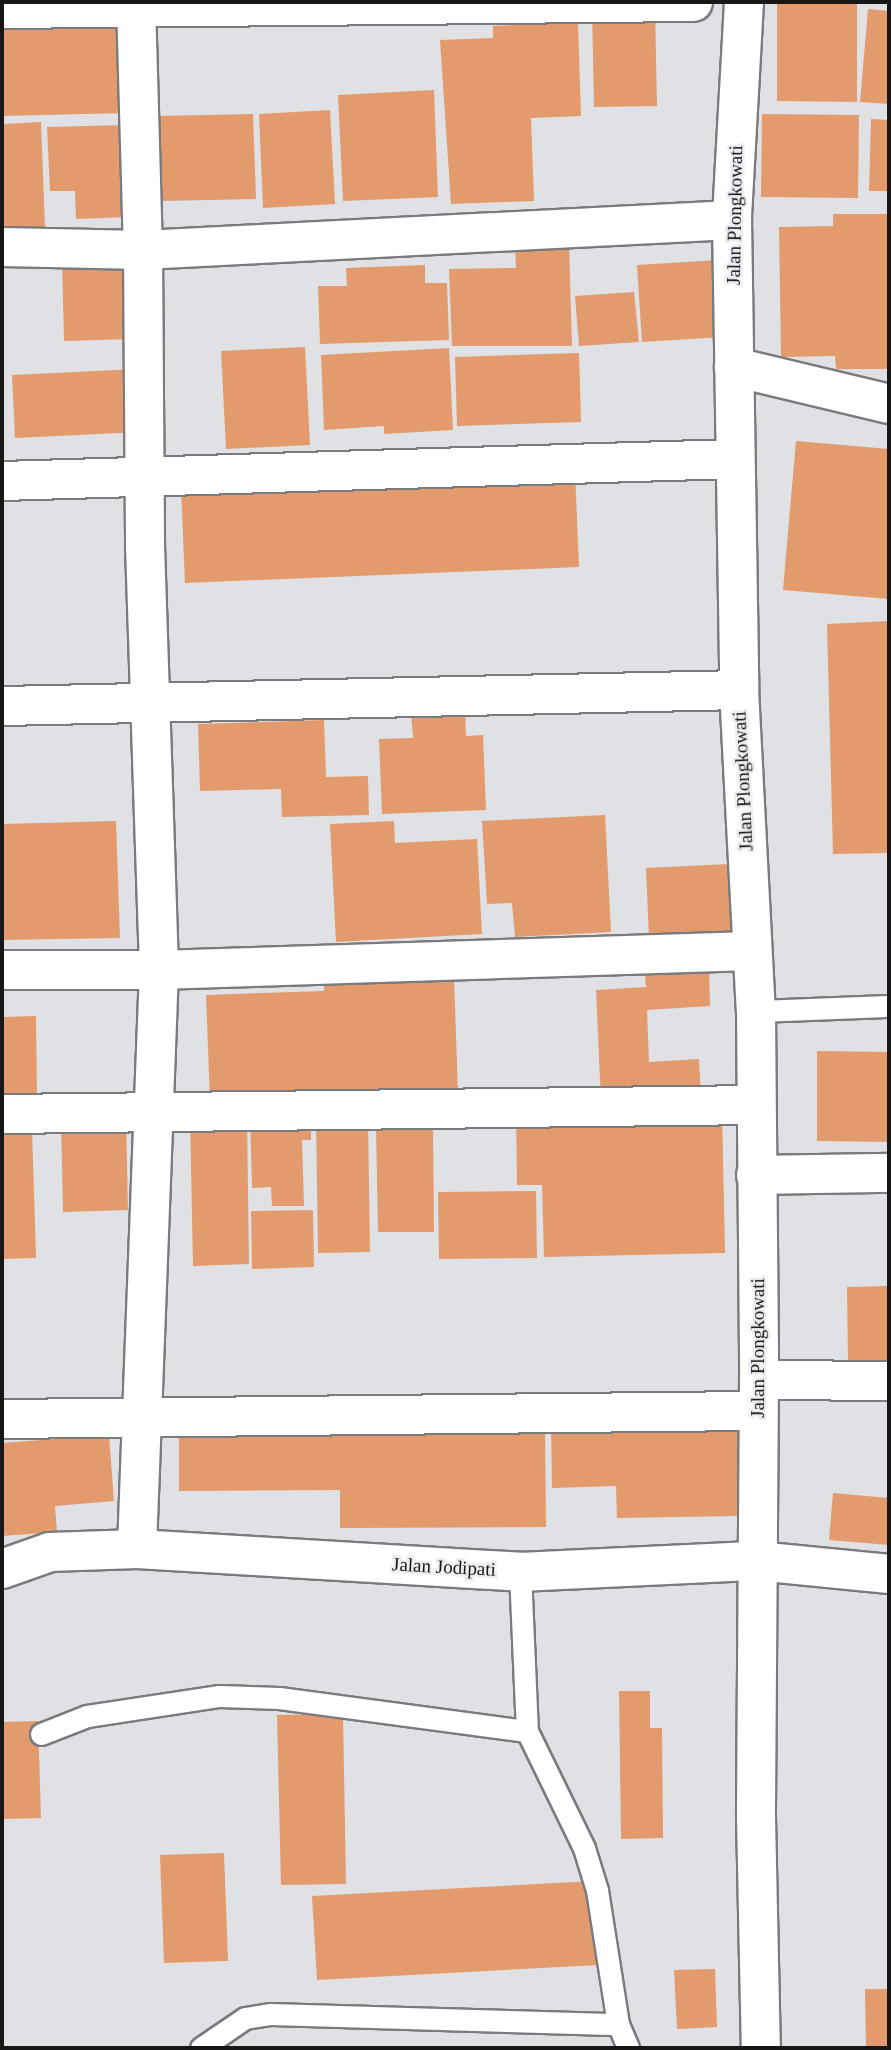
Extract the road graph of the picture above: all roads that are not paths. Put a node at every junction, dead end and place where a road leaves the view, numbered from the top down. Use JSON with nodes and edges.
{"nodes":[{"id":1,"x":693,"y":2,"type":"edge"},
{"id":2,"x":744,"y":2,"type":"edge"},
{"id":3,"x":136,"y":6,"type":"edge"},
{"id":4,"x":2,"y":9,"type":"edge"},
{"id":5,"x":732,"y":220,"type":"junction"},
{"id":6,"x":2,"y":247,"type":"edge"},
{"id":7,"x":143,"y":250,"type":"junction"},
{"id":8,"x":734,"y":367,"type":"junction"},
{"id":9,"x":889,"y":404,"type":"edge"},
{"id":10,"x":735,"y":458,"type":"junction"},
{"id":11,"x":147,"y":475,"type":"junction"},
{"id":12,"x":2,"y":481,"type":"edge"},
{"id":13,"x":739,"y":690,"type":"junction"},
{"id":14,"x":150,"y":704,"type":"junction"},
{"id":15,"x":2,"y":706,"type":"edge"},
{"id":16,"x":751,"y":951,"type":"junction"},
{"id":17,"x":2,"y":970,"type":"edge"},
{"id":18,"x":159,"y":970,"type":"junction"},
{"id":19,"x":889,"y":1006,"type":"edge"},
{"id":20,"x":756,"y":1011,"type":"junction"},
{"id":21,"x":755,"y":1105,"type":"junction"},
{"id":22,"x":2,"y":1114,"type":"edge"},
{"id":23,"x":156,"y":1114,"type":"junction"},
{"id":24,"x":889,"y":1172,"type":"edge"},
{"id":25,"x":756,"y":1175,"type":"junction"},
{"id":26,"x":889,"y":1381,"type":"edge"},
{"id":27,"x":758,"y":1395,"type":"junction"},
{"id":28,"x":141,"y":1418,"type":"junction"},
{"id":29,"x":2,"y":1419,"type":"edge"},
{"id":30,"x":137,"y":1549,"type":"junction"},
{"id":31,"x":757,"y":1561,"type":"junction"},
{"id":32,"x":2,"y":1569,"type":"edge"},
{"id":33,"x":520,"y":1572,"type":"junction"},
{"id":34,"x":889,"y":1574,"type":"edge"},
{"id":35,"x":527,"y":1731,"type":"junction"},
{"id":36,"x":41,"y":1734,"type":"dead end"},
{"id":37,"x":618,"y":2024,"type":"junction"},
{"id":38,"x":201,"y":2048,"type":"edge"},
{"id":39,"x":628,"y":2048,"type":"edge"},
{"id":40,"x":761,"y":2048,"type":"edge"}],
"edges":[{"from":1,"to":3,"type":"street"},
{"from":2,"to":5,"type":"street","name":"Jalan Plongkowati"},
{"from":3,"to":4,"type":"street"},
{"from":3,"to":7,"type":"street"},
{"from":5,"to":7,"type":"street"},
{"from":5,"to":8,"type":"street","name":"Jalan Plongkowati"},
{"from":6,"to":7,"type":"street"},
{"from":7,"to":11,"type":"street"},
{"from":8,"to":9,"type":"street"},
{"from":8,"to":10,"type":"street","name":"Jalan Plongkowati"},
{"from":10,"to":11,"type":"street"},
{"from":10,"to":13,"type":"street","name":"Jalan Plongkowati"},
{"from":11,"to":12,"type":"street"},
{"from":11,"to":14,"type":"street"},
{"from":13,"to":14,"type":"street"},
{"from":13,"to":16,"type":"street","name":"Jalan Plongkowati"},
{"from":14,"to":15,"type":"street"},
{"from":14,"to":18,"type":"street"},
{"from":16,"to":18,"type":"street"},
{"from":16,"to":20,"type":"street","name":"Jalan Plongkowati"},
{"from":17,"to":18,"type":"street"},
{"from":18,"to":23,"type":"street"},
{"from":19,"to":20,"type":"lane"},
{"from":20,"to":21,"type":"street","name":"Jalan Plongkowati"},
{"from":21,"to":23,"type":"street"},
{"from":21,"to":25,"type":"street","name":"Jalan Plongkowati"},
{"from":22,"to":23,"type":"street"},
{"from":23,"to":28,"type":"street"},
{"from":24,"to":25,"type":"street"},
{"from":25,"to":27,"type":"street","name":"Jalan Plongkowati"},
{"from":26,"to":27,"type":"street"},
{"from":27,"to":28,"type":"street"},
{"from":27,"to":31,"type":"street","name":"Jalan Plongkowati"},
{"from":28,"to":29,"type":"street"},
{"from":28,"to":30,"type":"street"},
{"from":30,"to":32,"type":"street","name":"Jalan Jodipati"},
{"from":30,"to":33,"type":"street","name":"Jalan Jodipati"},
{"from":31,"to":33,"type":"street","name":"Jalan Jodipati"},
{"from":31,"to":34,"type":"street","name":"Jalan Jodipati"},
{"from":31,"to":40,"type":"street","name":"Jalan Plongkowati"},
{"from":33,"to":35,"type":"lane"},
{"from":35,"to":36,"type":"lane"},
{"from":35,"to":37,"type":"lane"},
{"from":37,"to":38,"type":"lane"},
{"from":37,"to":39,"type":"lane"}]}
